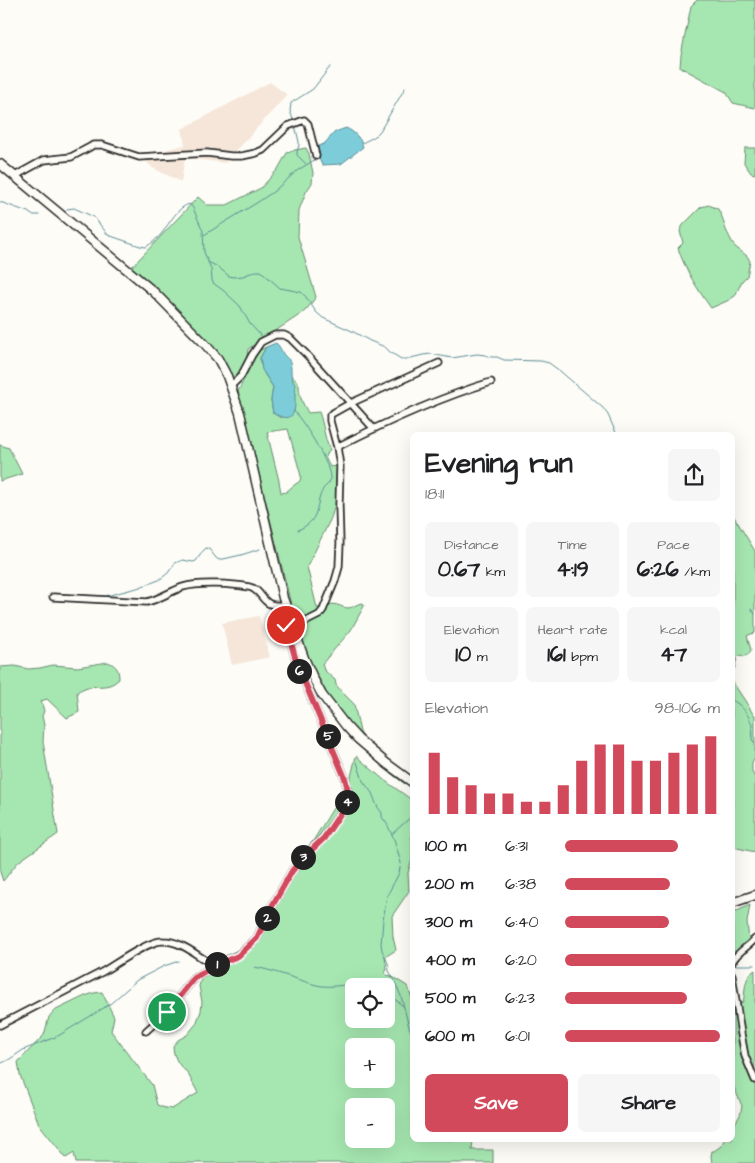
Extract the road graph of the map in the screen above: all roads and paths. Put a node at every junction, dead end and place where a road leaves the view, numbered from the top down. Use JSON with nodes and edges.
{"nodes":[{"id":1,"x":316,"y":156,"type":"dead end"},
{"id":2,"x":0,"y":164,"type":"edge"},
{"id":3,"x":16,"y":176,"type":"junction"},
{"id":4,"x":439,"y":363,"type":"dead end"},
{"id":5,"x":491,"y":382,"type":"dead end"},
{"id":6,"x":231,"y":386,"type":"junction"},
{"id":7,"x":351,"y":403,"type":"junction"},
{"id":8,"x":374,"y":428,"type":"junction"},
{"id":9,"x":337,"y":447,"type":"junction"},
{"id":10,"x":53,"y":597,"type":"dead end"},
{"id":11,"x":285,"y":605,"type":"junction"},
{"id":12,"x":290,"y":625,"type":"junction"},
{"id":13,"x":410,"y":781,"type":"edge"},
{"id":14,"x":755,"y":895,"type":"edge"},
{"id":15,"x":735,"y":902,"type":"edge"},
{"id":16,"x":755,"y":939,"type":"edge"},
{"id":17,"x":735,"y":958,"type":"edge"},
{"id":18,"x":215,"y":965,"type":"junction"},
{"id":19,"x":735,"y":995,"type":"edge"},
{"id":20,"x":0,"y":1025,"type":"edge"},
{"id":21,"x":146,"y":1031,"type":"dead end"},
{"id":22,"x":755,"y":1080,"type":"edge"}],
"edges":[{"from":1,"to":3,"type":"street"},
{"from":2,"to":3,"type":"highway"},
{"from":3,"to":6,"type":"highway"},
{"from":4,"to":7,"type":"street"},
{"from":5,"to":8,"type":"street"},
{"from":6,"to":7,"type":"street"},
{"from":6,"to":11,"type":"highway"},
{"from":7,"to":8,"type":"street"},
{"from":7,"to":9,"type":"street"},
{"from":8,"to":9,"type":"street"},
{"from":9,"to":12,"type":"street"},
{"from":10,"to":11,"type":"street"},
{"from":11,"to":12,"type":"highway"},
{"from":12,"to":13,"type":"highway"},
{"from":12,"to":18,"type":"street"},
{"from":14,"to":15,"type":"highway"},
{"from":16,"to":17,"type":"street"},
{"from":18,"to":20,"type":"street"},
{"from":18,"to":21,"type":"street"},
{"from":19,"to":22,"type":"street"}]}
